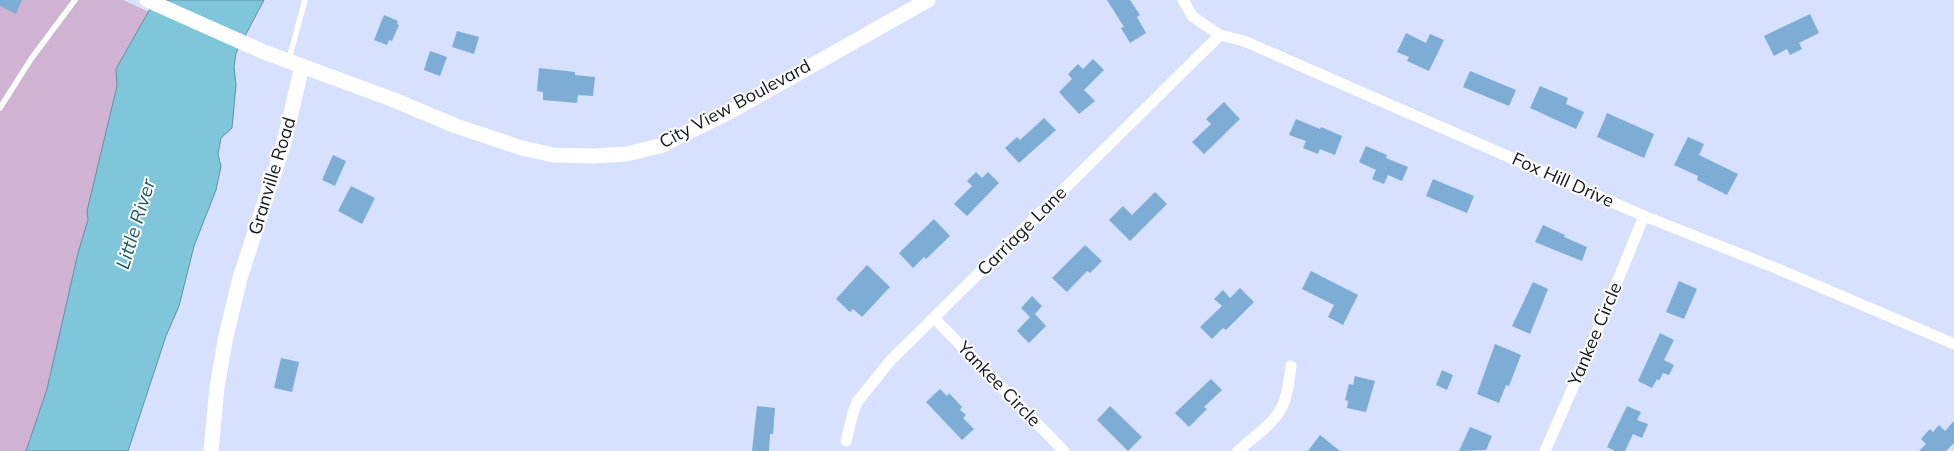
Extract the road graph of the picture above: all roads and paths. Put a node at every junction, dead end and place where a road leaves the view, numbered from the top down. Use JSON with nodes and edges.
{"nodes":[{"id":1,"x":76,"y":0,"type":"edge"},
{"id":2,"x":147,"y":0,"type":"edge"},
{"id":3,"x":305,"y":0,"type":"edge"},
{"id":4,"x":928,"y":0,"type":"edge"},
{"id":5,"x":1183,"y":0,"type":"edge"},
{"id":6,"x":1220,"y":35,"type":"junction"},
{"id":7,"x":295,"y":64,"type":"junction"},
{"id":8,"x":0,"y":108,"type":"edge"},
{"id":9,"x":1644,"y":216,"type":"junction"},
{"id":10,"x":934,"y":318,"type":"junction"},
{"id":11,"x":1954,"y":344,"type":"edge"},
{"id":12,"x":1291,"y":366,"type":"dead end"},
{"id":13,"x":846,"y":441,"type":"dead end"},
{"id":14,"x":211,"y":451,"type":"edge"},
{"id":15,"x":1064,"y":451,"type":"edge"},
{"id":16,"x":1238,"y":451,"type":"edge"},
{"id":17,"x":1544,"y":451,"type":"edge"}],
"edges":[{"from":1,"to":8,"type":"lane"},
{"from":2,"to":7,"type":"street"},
{"from":3,"to":7,"type":"lane"},
{"from":4,"to":7,"type":"street","name":"City View Boulevard"},
{"from":5,"to":6,"type":"street","name":"Fox Hill Drive"},
{"from":6,"to":9,"type":"street","name":"Fox Hill Drive"},
{"from":6,"to":10,"type":"street","name":"Carriage Lane"},
{"from":7,"to":14,"type":"street","name":"Granville Road"},
{"from":9,"to":11,"type":"street","name":"Fox Hill Drive"},
{"from":9,"to":17,"type":"street","name":"Yankee Circle"},
{"from":10,"to":13,"type":"street","name":"Carriage Lane"},
{"from":10,"to":15,"type":"street","name":"Yankee Circle"},
{"from":12,"to":16,"type":"street"}]}
